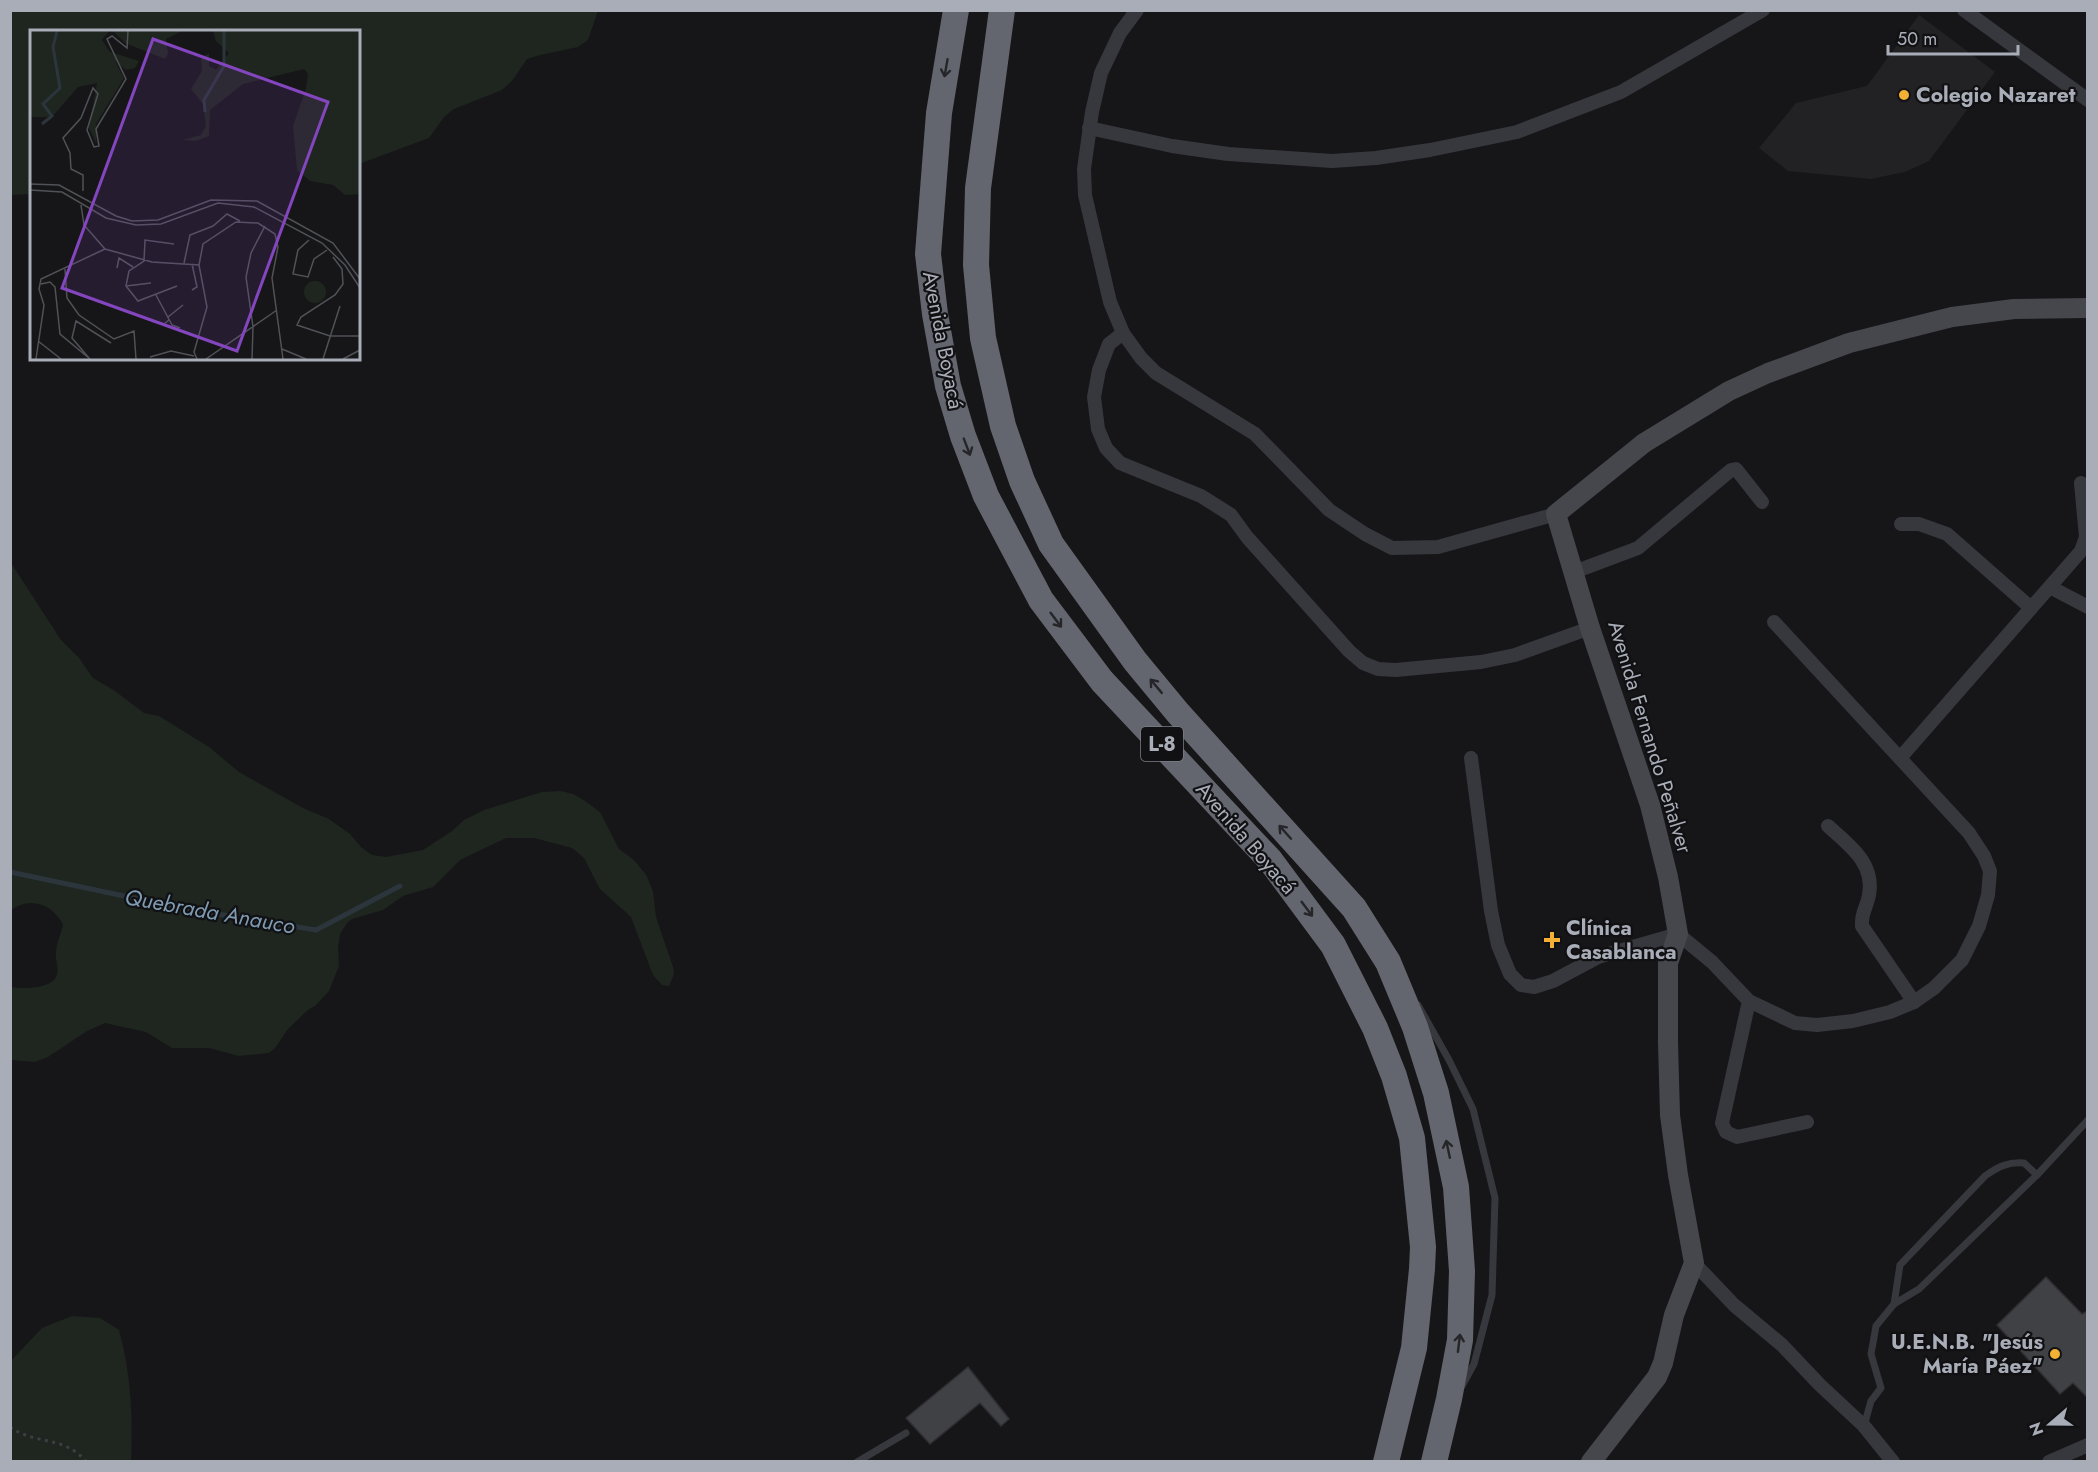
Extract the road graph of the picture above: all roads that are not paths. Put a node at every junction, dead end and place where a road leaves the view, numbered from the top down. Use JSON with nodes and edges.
{"nodes":[{"id":1,"x":956,"y":10,"type":"edge"},
{"id":2,"x":1002,"y":10,"type":"edge"},
{"id":3,"x":1137,"y":10,"type":"edge"},
{"id":4,"x":1763,"y":10,"type":"edge"},
{"id":5,"x":1964,"y":10,"type":"edge"},
{"id":6,"x":2088,"y":100,"type":"edge"},
{"id":7,"x":1089,"y":128,"type":"junction"},
{"id":8,"x":2088,"y":308,"type":"edge"},
{"id":9,"x":1123,"y":333,"type":"junction"},
{"id":10,"x":2081,"y":483,"type":"dead end"},
{"id":11,"x":1762,"y":502,"type":"dead end"},
{"id":12,"x":1556,"y":514,"type":"junction"},
{"id":13,"x":1901,"y":524,"type":"dead end"},
{"id":14,"x":1574,"y":572,"type":"junction"},
{"id":15,"x":2050,"y":587,"type":"junction"},
{"id":16,"x":2088,"y":607,"type":"edge"},
{"id":17,"x":2031,"y":608,"type":"junction"},
{"id":18,"x":1774,"y":622,"type":"dead end"},
{"id":19,"x":1590,"y":628,"type":"junction"},
{"id":20,"x":1900,"y":758,"type":"junction"},
{"id":21,"x":1471,"y":759,"type":"dead end"},
{"id":22,"x":1828,"y":826,"type":"dead end"},
{"id":23,"x":1678,"y":934,"type":"junction"},
{"id":24,"x":1388,"y":962,"type":"junction"},
{"id":25,"x":1407,"y":987,"type":"dead end"},
{"id":26,"x":1412,"y":996,"type":"dead end"},
{"id":27,"x":1749,"y":1001,"type":"junction"},
{"id":28,"x":1914,"y":1002,"type":"junction"},
{"id":29,"x":2088,"y":1120,"type":"edge"},
{"id":30,"x":1807,"y":1122,"type":"dead end"},
{"id":31,"x":2037,"y":1175,"type":"junction"},
{"id":32,"x":1694,"y":1263,"type":"junction"},
{"id":33,"x":1894,"y":1304,"type":"junction"},
{"id":34,"x":1444,"y":1420,"type":"junction"},
{"id":35,"x":1864,"y":1426,"type":"junction"},
{"id":36,"x":906,"y":1433,"type":"dead end"},
{"id":37,"x":2088,"y":1445,"type":"edge"},
{"id":38,"x":858,"y":1461,"type":"edge"},
{"id":39,"x":1386,"y":1461,"type":"edge"},
{"id":40,"x":1434,"y":1461,"type":"edge"},
{"id":41,"x":1591,"y":1461,"type":"edge"},
{"id":42,"x":1893,"y":1461,"type":"edge"},
{"id":43,"x":2049,"y":1461,"type":"edge"}],
"edges":[{"from":1,"to":39,"type":"highway","name":"Avenida Boyacá","number":"L-8","one_way":true},
{"from":24,"to":2,"type":"highway","name":"Avenida Boyacá","number":"L-8","one_way":true},
{"from":3,"to":7,"type":"street"},
{"from":4,"to":7,"type":"street"},
{"from":5,"to":6,"type":"street"},
{"from":7,"to":9,"type":"street"},
{"from":8,"to":12,"type":"main road"},
{"from":9,"to":12,"type":"street"},
{"from":9,"to":19,"type":"street"},
{"from":10,"to":15,"type":"street"},
{"from":11,"to":14,"type":"street"},
{"from":12,"to":14,"type":"main road","name":"Avenida Fernando Peñalver"},
{"from":13,"to":17,"type":"street"},
{"from":14,"to":19,"type":"main road","name":"Avenida Fernando Peñalver"},
{"from":15,"to":16,"type":"street"},
{"from":15,"to":17,"type":"street"},
{"from":17,"to":20,"type":"street"},
{"from":18,"to":20,"type":"street"},
{"from":19,"to":23,"type":"main road","name":"Avenida Fernando Peñalver"},
{"from":20,"to":28,"type":"street"},
{"from":21,"to":23,"type":"street"},
{"from":22,"to":28,"type":"street"},
{"from":23,"to":27,"type":"street"},
{"from":23,"to":32,"type":"main road","name":"Avenida Fernando Peñalver"},
{"from":24,"to":25,"type":"lane"},
{"from":34,"to":24,"type":"highway","name":"Avenida Boyacá","number":"L-8","one_way":true},
{"from":26,"to":34,"type":"lane"},
{"from":27,"to":28,"type":"street"},
{"from":27,"to":30,"type":"street"},
{"from":29,"to":31,"type":"lane"},
{"from":31,"to":33,"type":"lane"},
{"from":31,"to":33,"type":"lane"},
{"from":32,"to":35,"type":"street"},
{"from":32,"to":41,"type":"main road"},
{"from":33,"to":35,"type":"lane"},
{"from":34,"to":40,"type":"highway","name":"Avenida Boyacá","number":"L-8"},
{"from":35,"to":42,"type":"street"},
{"from":36,"to":38,"type":"lane"},
{"from":37,"to":43,"type":"street"}]}
